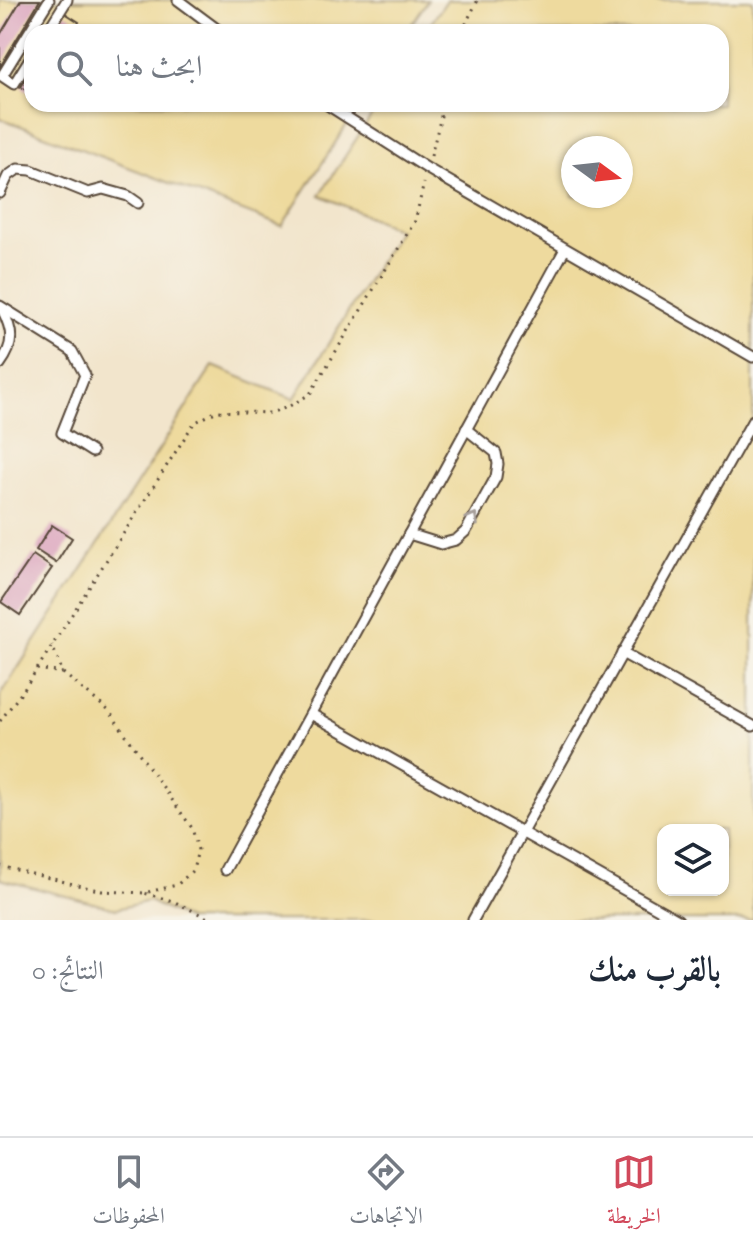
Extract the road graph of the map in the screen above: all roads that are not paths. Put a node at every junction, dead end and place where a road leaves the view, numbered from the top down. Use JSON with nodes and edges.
{"nodes":[{"id":1,"x":49,"y":0,"type":"edge"},
{"id":2,"x":67,"y":0,"type":"edge"},
{"id":3,"x":178,"y":0,"type":"edge"},
{"id":4,"x":34,"y":24,"type":"edge"},
{"id":5,"x":52,"y":24,"type":"edge"},
{"id":6,"x":210,"y":24,"type":"edge"},
{"id":7,"x":24,"y":40,"type":"edge"},
{"id":8,"x":24,"y":68,"type":"edge"},
{"id":9,"x":339,"y":112,"type":"edge"},
{"id":10,"x":0,"y":193,"type":"edge"},
{"id":11,"x":138,"y":203,"type":"dead end"},
{"id":12,"x":565,"y":249,"type":"junction"},
{"id":13,"x":0,"y":306,"type":"edge"},
{"id":14,"x":753,"y":357,"type":"edge"},
{"id":15,"x":0,"y":364,"type":"edge"},
{"id":16,"x":753,"y":420,"type":"edge"},
{"id":17,"x":466,"y":429,"type":"junction"},
{"id":18,"x":92,"y":452,"type":"dead end"},
{"id":19,"x":409,"y":534,"type":"junction"},
{"id":20,"x":622,"y":653,"type":"junction"},
{"id":21,"x":311,"y":714,"type":"junction"},
{"id":22,"x":753,"y":726,"type":"edge"},
{"id":23,"x":523,"y":833,"type":"junction"},
{"id":24,"x":225,"y":870,"type":"dead end"},
{"id":25,"x":473,"y":920,"type":"edge"},
{"id":26,"x":678,"y":920,"type":"edge"}],
"edges":[{"from":1,"to":4,"type":"lane"},
{"from":2,"to":5,"type":"lane"},
{"from":3,"to":6,"type":"lane"},
{"from":7,"to":8,"type":"lane"},
{"from":9,"to":12,"type":"lane"},
{"from":10,"to":11,"type":"lane"},
{"from":12,"to":14,"type":"lane"},
{"from":12,"to":17,"type":"lane"},
{"from":13,"to":15,"type":"lane"},
{"from":13,"to":18,"type":"lane"},
{"from":16,"to":20,"type":"lane"},
{"from":17,"to":19,"type":"lane"},
{"from":19,"to":17,"type":"lane","one_way":true},
{"from":19,"to":21,"type":"lane"},
{"from":20,"to":22,"type":"lane"},
{"from":20,"to":23,"type":"lane"},
{"from":21,"to":23,"type":"lane"},
{"from":21,"to":24,"type":"lane"},
{"from":23,"to":25,"type":"lane"},
{"from":23,"to":26,"type":"lane"}]}
